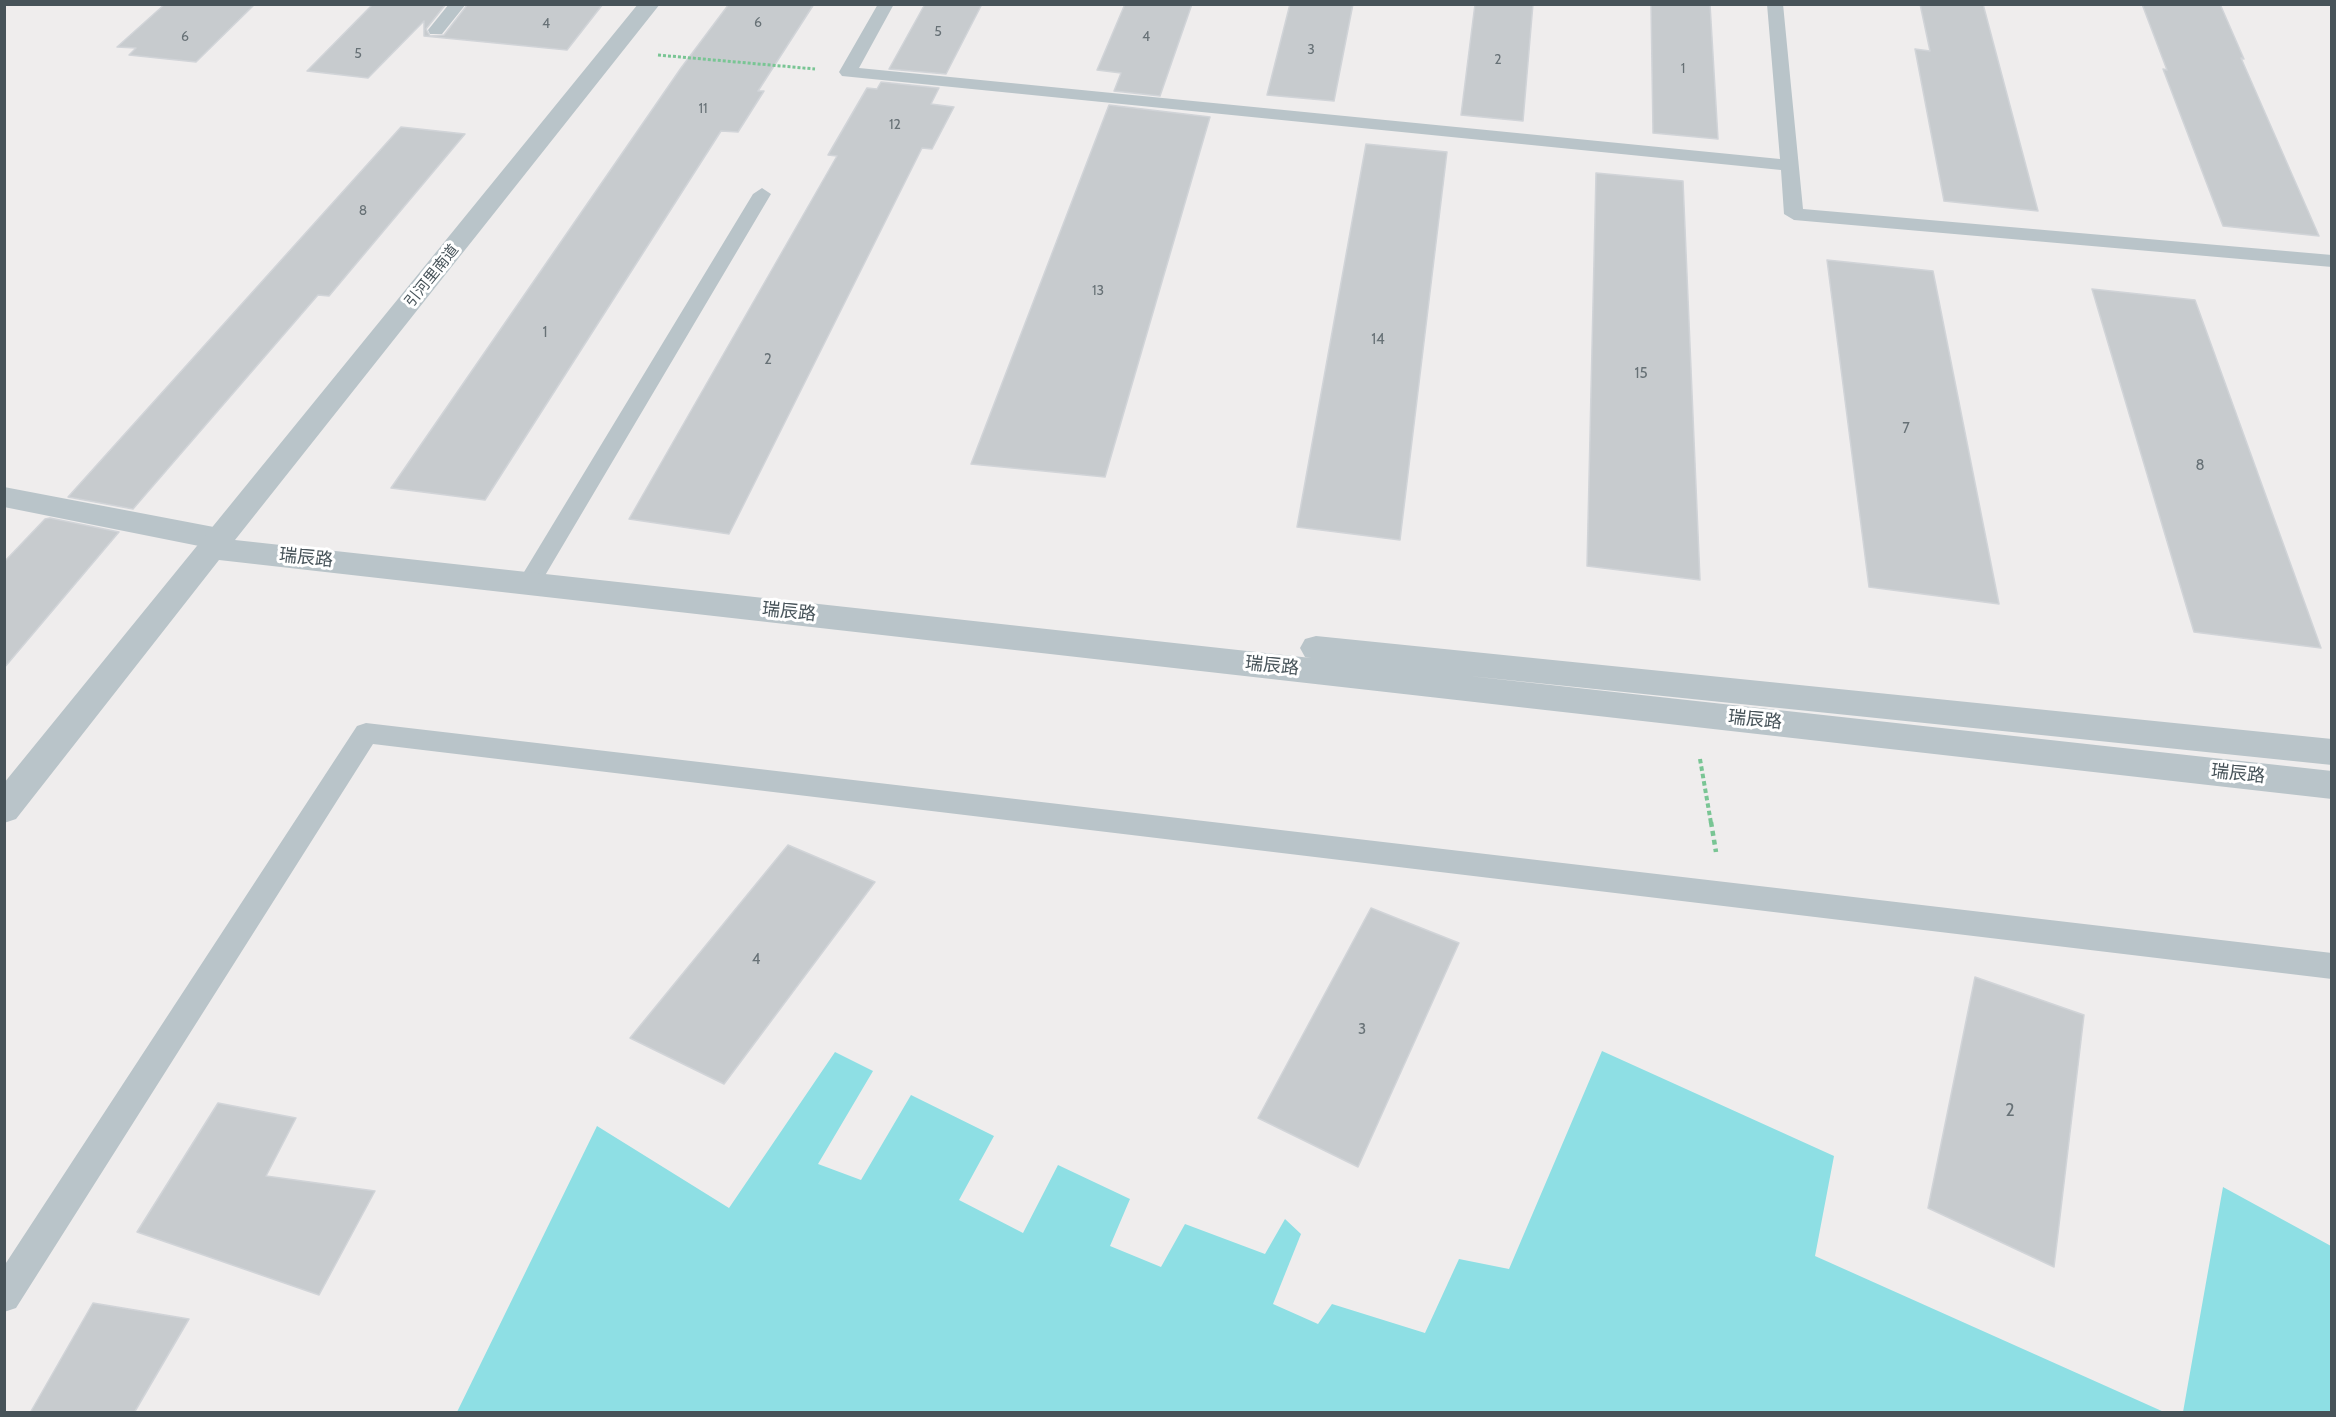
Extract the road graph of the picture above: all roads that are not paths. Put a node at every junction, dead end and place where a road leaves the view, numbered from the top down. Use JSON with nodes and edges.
{"nodes":[{"id":1,"x":458,"y":4,"type":"edge"},
{"id":2,"x":650,"y":4,"type":"edge"},
{"id":3,"x":886,"y":4,"type":"edge"},
{"id":4,"x":1775,"y":4,"type":"edge"},
{"id":5,"x":436,"y":30,"type":"dead end"},
{"id":6,"x":1788,"y":165,"type":"junction"},
{"id":7,"x":762,"y":194,"type":"dead end"},
{"id":8,"x":2331,"y":261,"type":"edge"},
{"id":9,"x":4,"y":497,"type":"edge"},
{"id":10,"x":219,"y":539,"type":"junction"},
{"id":11,"x":533,"y":575,"type":"junction"},
{"id":12,"x":2331,"y":752,"type":"edge"},
{"id":13,"x":2331,"y":785,"type":"edge"},
{"id":14,"x":4,"y":809,"type":"edge"},
{"id":15,"x":2331,"y":966,"type":"edge"},
{"id":16,"x":4,"y":1296,"type":"edge"}],
"edges":[{"from":1,"to":5,"type":"lane"},
{"from":2,"to":10,"type":"street","name":"引河里南道"},
{"from":3,"to":6,"type":"lane"},
{"from":4,"to":6,"type":"lane"},
{"from":6,"to":8,"type":"lane"},
{"from":7,"to":11,"type":"lane"},
{"from":9,"to":10,"type":"street","name":"瑞辰路"},
{"from":10,"to":11,"type":"street","name":"瑞辰路"},
{"from":10,"to":14,"type":"street","name":"引河里南道"},
{"from":11,"to":12,"type":"street","name":"瑞辰路"},
{"from":11,"to":13,"type":"street","name":"瑞辰路"},
{"from":15,"to":16,"type":"lane"}]}
